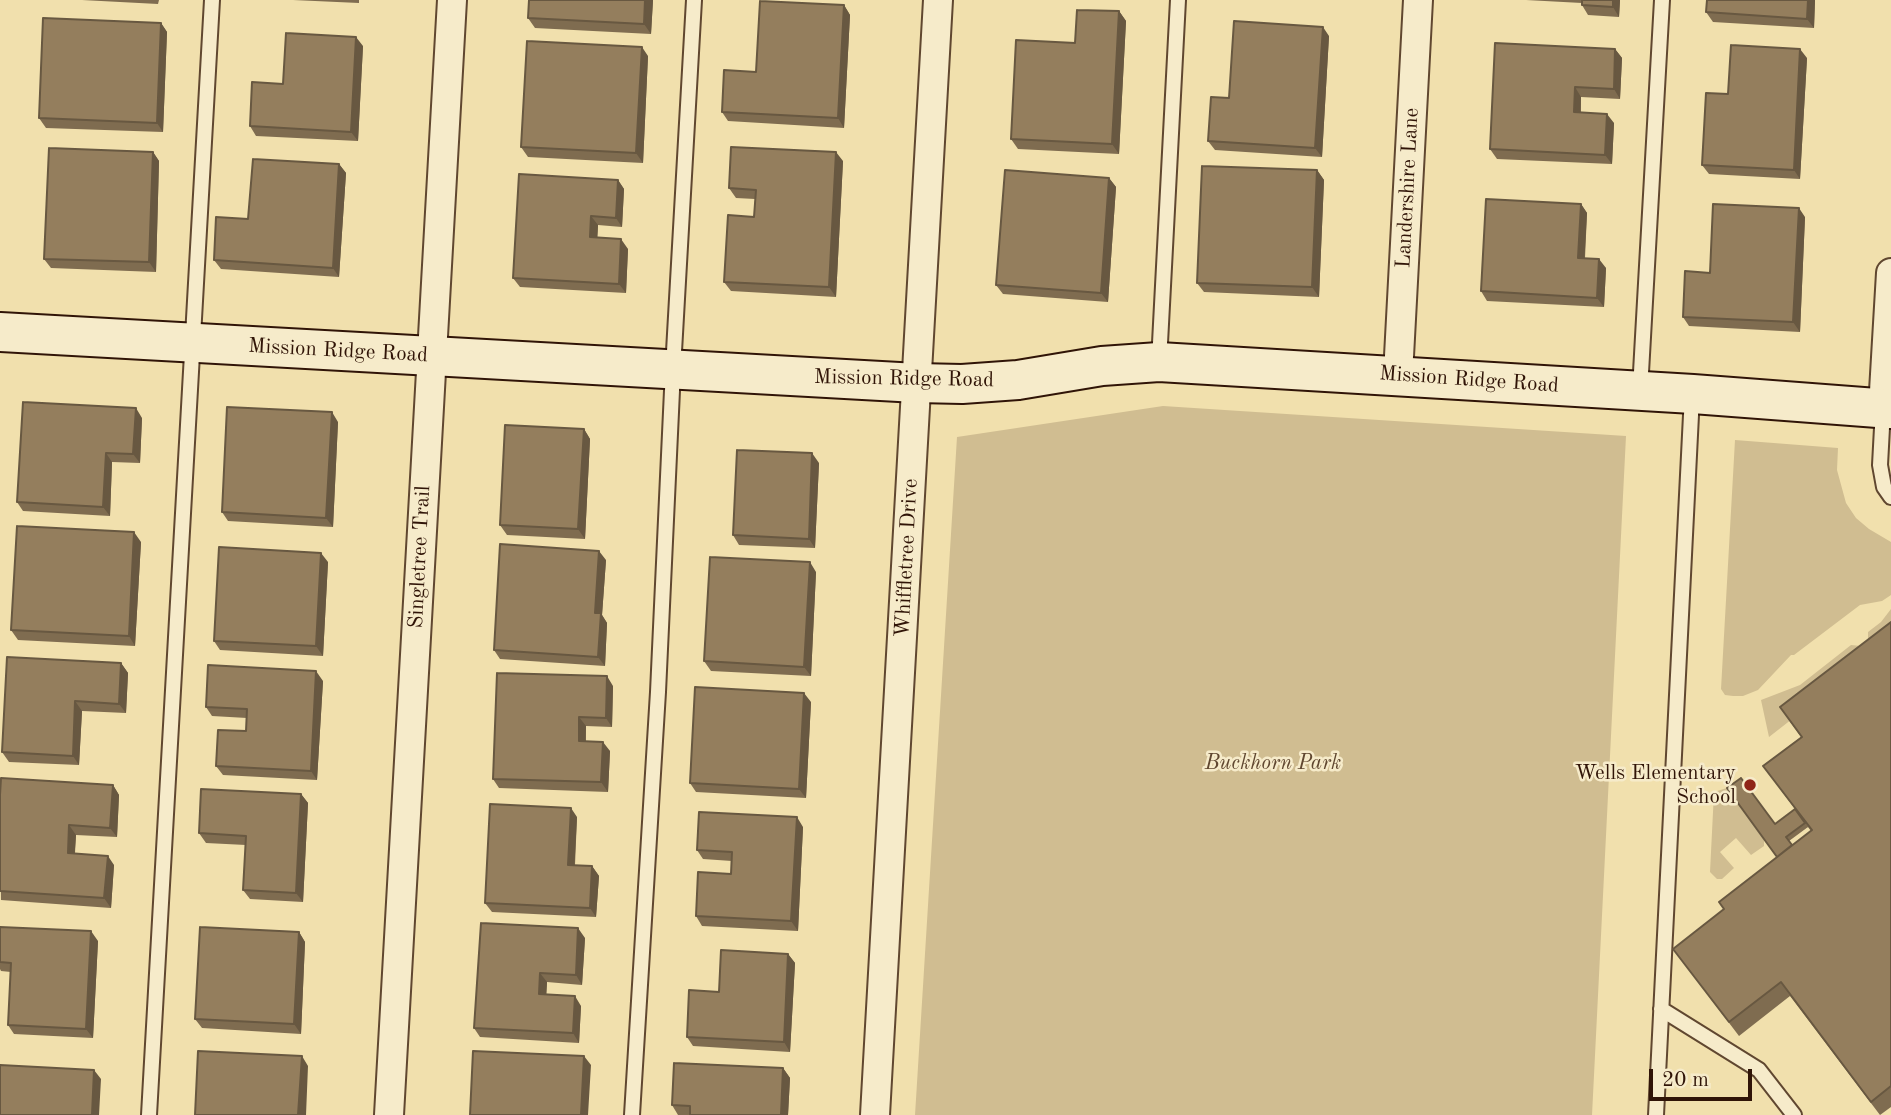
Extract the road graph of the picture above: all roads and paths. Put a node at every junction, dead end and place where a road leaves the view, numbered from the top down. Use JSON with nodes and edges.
{"nodes":[{"id":1,"x":212,"y":0,"type":"edge"},
{"id":2,"x":453,"y":0,"type":"edge"},
{"id":3,"x":694,"y":0,"type":"edge"},
{"id":4,"x":938,"y":0,"type":"edge"},
{"id":5,"x":1178,"y":0,"type":"edge"},
{"id":6,"x":1419,"y":0,"type":"edge"},
{"id":7,"x":1662,"y":0,"type":"edge"},
{"id":8,"x":1891,"y":273,"type":"edge"},
{"id":9,"x":0,"y":332,"type":"edge"},
{"id":10,"x":192,"y":343,"type":"junction"},
{"id":11,"x":432,"y":356,"type":"junction"},
{"id":12,"x":1159,"y":362,"type":"junction"},
{"id":13,"x":673,"y":369,"type":"junction"},
{"id":14,"x":1398,"y":375,"type":"junction"},
{"id":15,"x":917,"y":383,"type":"junction"},
{"id":16,"x":1640,"y":391,"type":"junction"},
{"id":17,"x":1693,"y":394,"type":"junction"},
{"id":18,"x":1887,"y":409,"type":"edge"},
{"id":19,"x":1891,"y":497,"type":"edge"},
{"id":20,"x":1661,"y":1009,"type":"junction"},
{"id":21,"x":149,"y":1115,"type":"edge"},
{"id":22,"x":389,"y":1115,"type":"edge"},
{"id":23,"x":632,"y":1115,"type":"edge"},
{"id":24,"x":875,"y":1115,"type":"edge"},
{"id":25,"x":1656,"y":1115,"type":"edge"},
{"id":26,"x":1794,"y":1115,"type":"edge"}],
"edges":[{"from":1,"to":10,"type":"lane"},
{"from":2,"to":11,"type":"street","name":"Singletree Trail"},
{"from":3,"to":13,"type":"lane"},
{"from":4,"to":15,"type":"street","name":"Whiffletree Drive"},
{"from":5,"to":12,"type":"lane"},
{"from":6,"to":14,"type":"street","name":"Landershire Lane"},
{"from":7,"to":16,"type":"lane"},
{"from":8,"to":18,"type":"street"},
{"from":9,"to":10,"type":"street","name":"Mission Ridge Road"},
{"from":10,"to":11,"type":"street","name":"Mission Ridge Road"},
{"from":10,"to":21,"type":"lane"},
{"from":11,"to":13,"type":"street","name":"Mission Ridge Road"},
{"from":11,"to":22,"type":"street","name":"Singletree Trail"},
{"from":12,"to":14,"type":"street","name":"Mission Ridge Road"},
{"from":12,"to":15,"type":"street","name":"Mission Ridge Road"},
{"from":13,"to":15,"type":"street","name":"Mission Ridge Road"},
{"from":13,"to":23,"type":"lane"},
{"from":14,"to":16,"type":"street","name":"Mission Ridge Road"},
{"from":15,"to":24,"type":"street","name":"Whiffletree Drive"},
{"from":16,"to":17,"type":"street","name":"Mission Ridge Road"},
{"from":17,"to":18,"type":"street","name":"Mission Ridge Road"},
{"from":17,"to":20,"type":"lane"},
{"from":18,"to":19,"type":"lane"},
{"from":20,"to":25,"type":"lane"},
{"from":20,"to":26,"type":"lane"}]}
